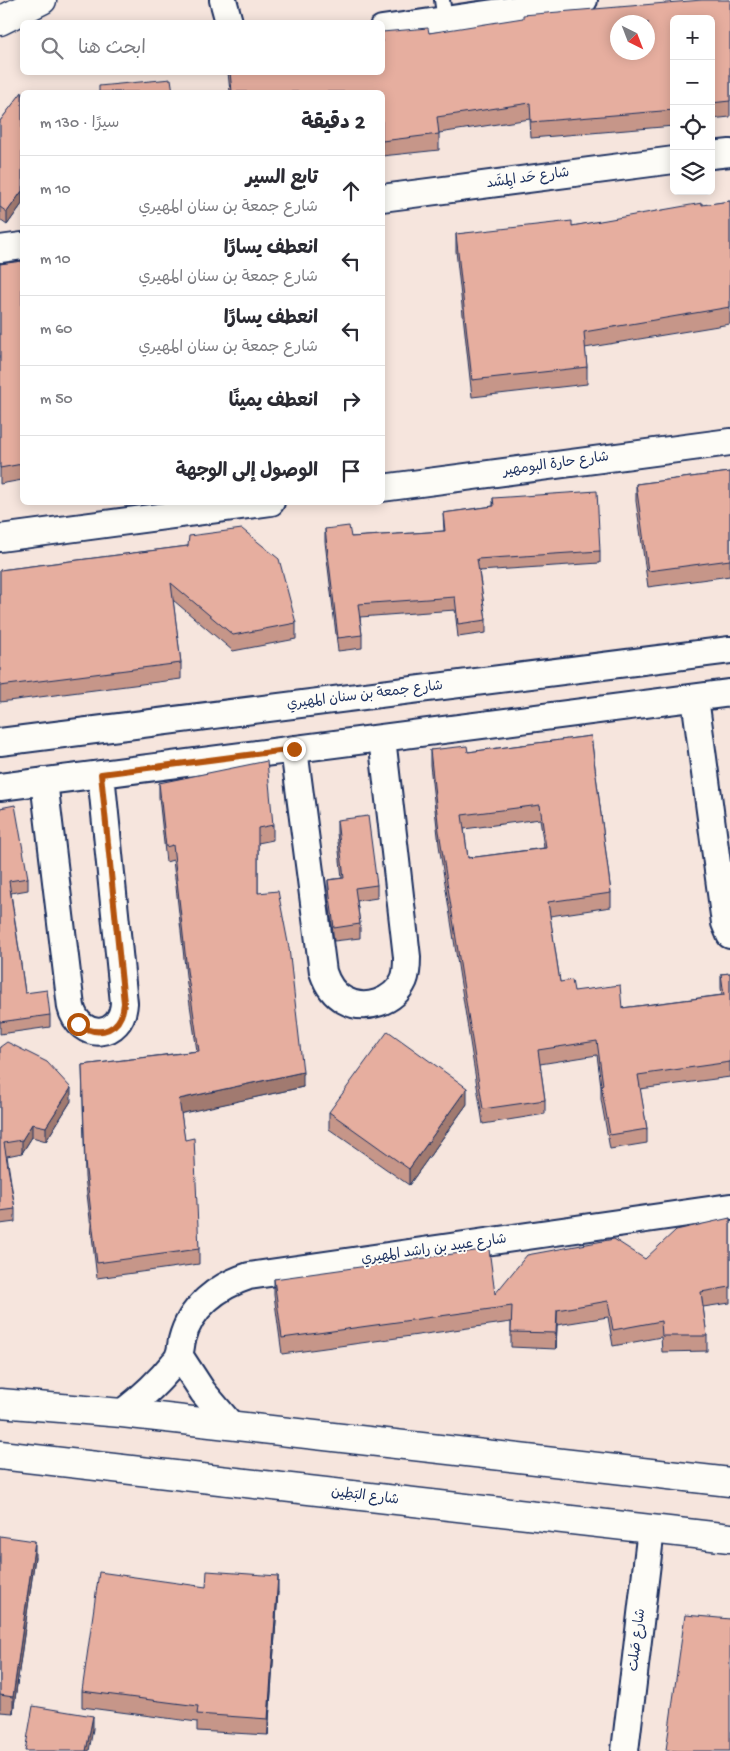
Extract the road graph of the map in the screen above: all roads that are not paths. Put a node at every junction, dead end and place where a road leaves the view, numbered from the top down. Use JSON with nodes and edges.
{"nodes":[{"id":1,"x":42,"y":0,"type":"edge"},
{"id":2,"x":223,"y":0,"type":"edge"},
{"id":3,"x":584,"y":0,"type":"edge"},
{"id":4,"x":443,"y":10,"type":"edge"},
{"id":5,"x":228,"y":20,"type":"edge"},
{"id":6,"x":0,"y":21,"type":"edge"},
{"id":7,"x":385,"y":28,"type":"edge"},
{"id":8,"x":730,"y":153,"type":"edge"},
{"id":9,"x":715,"y":155,"type":"edge"},
{"id":10,"x":670,"y":161,"type":"edge"},
{"id":11,"x":385,"y":198,"type":"edge"},
{"id":12,"x":20,"y":246,"type":"edge"},
{"id":13,"x":0,"y":249,"type":"edge"},
{"id":14,"x":730,"y":442,"type":"edge"},
{"id":15,"x":385,"y":488,"type":"edge"},
{"id":16,"x":248,"y":505,"type":"edge"},
{"id":17,"x":0,"y":538,"type":"edge"},
{"id":18,"x":730,"y":650,"type":"edge"},
{"id":19,"x":730,"y":693,"type":"edge"},
{"id":20,"x":695,"y":698,"type":"junction"},
{"id":21,"x":382,"y":738,"type":"junction"},
{"id":22,"x":0,"y":742,"type":"edge"},
{"id":23,"x":294,"y":749,"type":"junction"},
{"id":24,"x":101,"y":774,"type":"junction"},
{"id":25,"x":44,"y":781,"type":"junction"},
{"id":26,"x":0,"y":787,"type":"edge"},
{"id":27,"x":730,"y":935,"type":"edge"},
{"id":28,"x":730,"y":1207,"type":"edge"},
{"id":29,"x":179,"y":1355,"type":"junction"},
{"id":30,"x":0,"y":1402,"type":"edge"},
{"id":31,"x":122,"y":1413,"type":"junction"},
{"id":32,"x":231,"y":1425,"type":"junction"},
{"id":33,"x":0,"y":1455,"type":"edge"},
{"id":34,"x":730,"y":1482,"type":"edge"},
{"id":35,"x":651,"y":1529,"type":"junction"},
{"id":36,"x":730,"y":1538,"type":"edge"},
{"id":37,"x":625,"y":1751,"type":"edge"}],
"edges":[{"from":1,"to":6,"type":"main road"},
{"from":2,"to":5,"type":"street"},
{"from":3,"to":4,"type":"street"},
{"from":4,"to":7,"type":"street"},
{"from":8,"to":9,"type":"street"},
{"from":10,"to":11,"type":"street","name":"شارع حَد المِشَد"},
{"from":12,"to":13,"type":"street"},
{"from":14,"to":15,"type":"street","name":"شارع حارة البومهير"},
{"from":16,"to":17,"type":"street"},
{"from":18,"to":22,"type":"street","name":"شارع جمعة بن سنان المهيري"},
{"from":19,"to":20,"type":"street"},
{"from":20,"to":21,"type":"street"},
{"from":20,"to":27,"type":"street"},
{"from":21,"to":23,"type":"street"},
{"from":21,"to":23,"type":"street"},
{"from":23,"to":24,"type":"street"},
{"from":24,"to":25,"type":"street"},
{"from":24,"to":25,"type":"street"},
{"from":25,"to":26,"type":"street"},
{"from":28,"to":29,"type":"street","name":"شارع عبيد بن راشد المهيري"},
{"from":29,"to":31,"type":"street","name":"شارع عبيد بن راشد المهيري"},
{"from":29,"to":32,"type":"street"},
{"from":30,"to":31,"type":"main road"},
{"from":31,"to":32,"type":"main road"},
{"from":32,"to":34,"type":"main road"},
{"from":33,"to":35,"type":"main road","name":"شارع البَطِين"},
{"from":35,"to":36,"type":"main road","name":"شارع البَطِين"},
{"from":35,"to":37,"type":"street","name":"شارع صَلت"}]}
